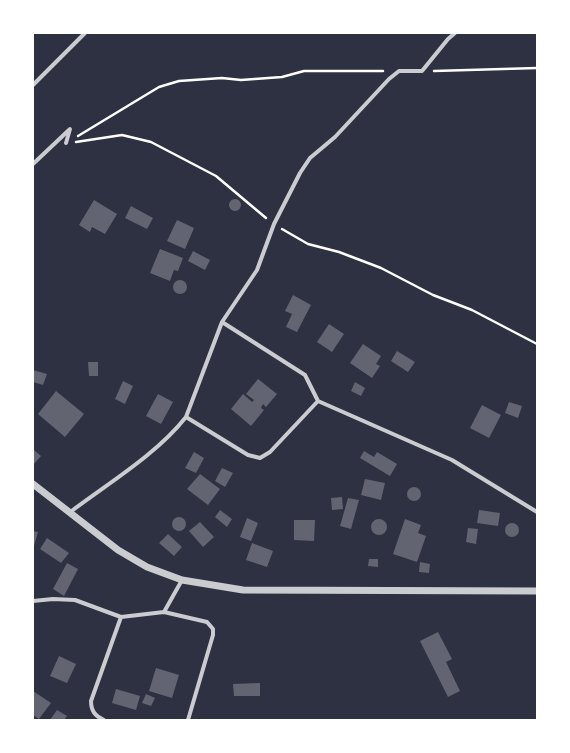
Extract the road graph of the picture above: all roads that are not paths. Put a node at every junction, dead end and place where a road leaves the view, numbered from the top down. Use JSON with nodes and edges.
{"nodes":[{"id":1,"x":85,"y":33,"type":"edge"},
{"id":2,"x":455,"y":33,"type":"edge"},
{"id":3,"x":33,"y":86,"type":"edge"},
{"id":4,"x":66,"y":143,"type":"road end"},
{"id":5,"x":33,"y":164,"type":"edge"},
{"id":6,"x":222,"y":322,"type":"junction"},
{"id":7,"x":318,"y":401,"type":"junction"},
{"id":8,"x":186,"y":417,"type":"junction"},
{"id":9,"x":33,"y":484,"type":"edge"},
{"id":10,"x":537,"y":512,"type":"edge"},
{"id":11,"x":69,"y":513,"type":"junction"},
{"id":12,"x":182,"y":580,"type":"junction"},
{"id":13,"x":537,"y":591,"type":"edge"},
{"id":14,"x":33,"y":601,"type":"edge"},
{"id":15,"x":164,"y":612,"type":"junction"},
{"id":16,"x":121,"y":618,"type":"junction"},
{"id":17,"x":104,"y":720,"type":"edge"},
{"id":18,"x":188,"y":720,"type":"edge"}],
"edges":[{"from":1,"to":3,"type":"street"},
{"from":2,"to":6,"type":"street"},
{"from":4,"to":5,"type":"street"},
{"from":6,"to":7,"type":"street"},
{"from":6,"to":8,"type":"street"},
{"from":7,"to":8,"type":"street"},
{"from":7,"to":10,"type":"street"},
{"from":8,"to":11,"type":"street"},
{"from":9,"to":11,"type":"street"},
{"from":11,"to":12,"type":"street"},
{"from":12,"to":13,"type":"street"},
{"from":12,"to":15,"type":"street"},
{"from":14,"to":16,"type":"street"},
{"from":15,"to":16,"type":"street"},
{"from":15,"to":18,"type":"street"},
{"from":16,"to":17,"type":"street"}]}
